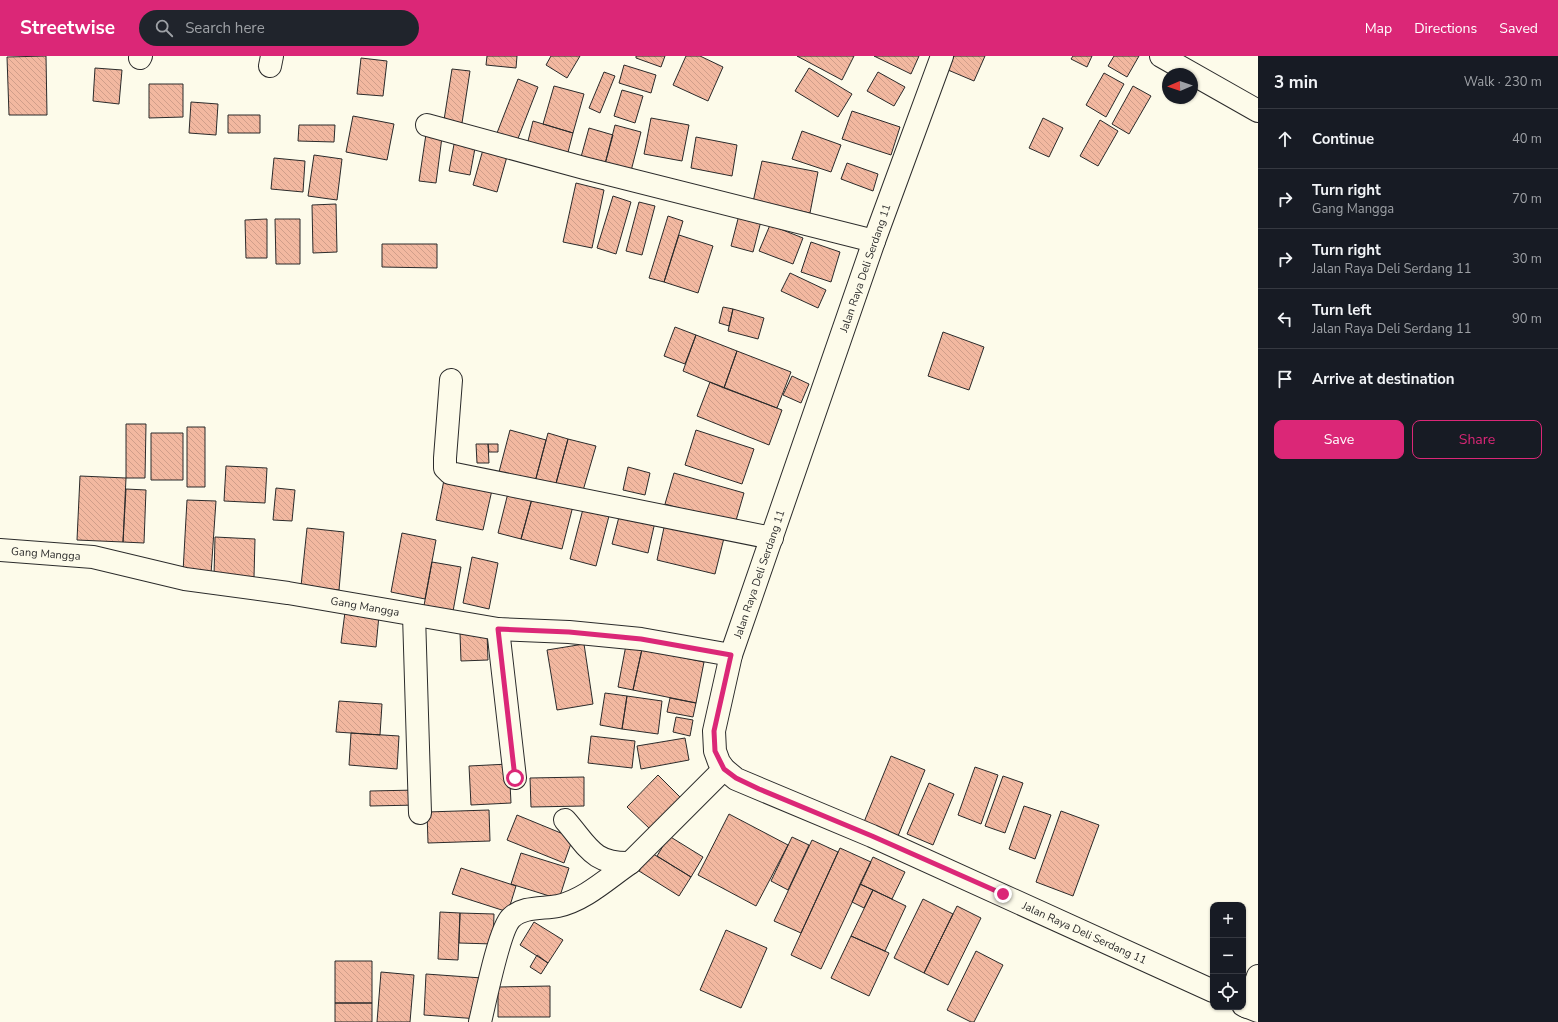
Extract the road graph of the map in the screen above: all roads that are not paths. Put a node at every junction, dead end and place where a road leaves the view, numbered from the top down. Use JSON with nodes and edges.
{"nodes":[{"id":1,"x":942,"y":56,"type":"edge"},
{"id":2,"x":1162,"y":56,"type":"edge"},
{"id":3,"x":1258,"y":111,"type":"edge"},
{"id":4,"x":427,"y":125,"type":"dead end"},
{"id":5,"x":874,"y":241,"type":"junction"},
{"id":6,"x":451,"y":380,"type":"dead end"},
{"id":7,"x":772,"y":538,"type":"junction"},
{"id":8,"x":0,"y":550,"type":"edge"},
{"id":9,"x":414,"y":615,"type":"junction"},
{"id":10,"x":498,"y":629,"type":"junction"},
{"id":11,"x":731,"y":655,"type":"junction"},
{"id":12,"x":724,"y":769,"type":"junction"},
{"id":13,"x":515,"y":778,"type":"dead end"},
{"id":14,"x":420,"y":813,"type":"dead end"},
{"id":15,"x":565,"y":820,"type":"dead end"},
{"id":16,"x":630,"y":863,"type":"junction"},
{"id":17,"x":1258,"y":976,"type":"edge"},
{"id":18,"x":1210,"y":990,"type":"edge"},
{"id":19,"x":1249,"y":1008,"type":"edge"},
{"id":20,"x":480,"y":1022,"type":"edge"}],
"edges":[{"from":1,"to":5,"type":"street","name":"Jalan Raya Deli Serdang 11"},
{"from":2,"to":3,"type":"street"},
{"from":4,"to":5,"type":"street"},
{"from":5,"to":7,"type":"street","name":"Jalan Raya Deli Serdang 11"},
{"from":6,"to":7,"type":"street"},
{"from":7,"to":11,"type":"street","name":"Jalan Raya Deli Serdang 11"},
{"from":8,"to":9,"type":"street","name":"Gang Mangga"},
{"from":9,"to":10,"type":"street","name":"Gang Mangga"},
{"from":9,"to":14,"type":"street"},
{"from":10,"to":11,"type":"street","name":"Gang Mangga"},
{"from":10,"to":13,"type":"street"},
{"from":11,"to":12,"type":"street","name":"Jalan Raya Deli Serdang 11"},
{"from":12,"to":16,"type":"street"},
{"from":12,"to":18,"type":"street","name":"Jalan Raya Deli Serdang 11"},
{"from":15,"to":16,"type":"street"},
{"from":16,"to":20,"type":"street"},
{"from":17,"to":19,"type":"street"}]}
